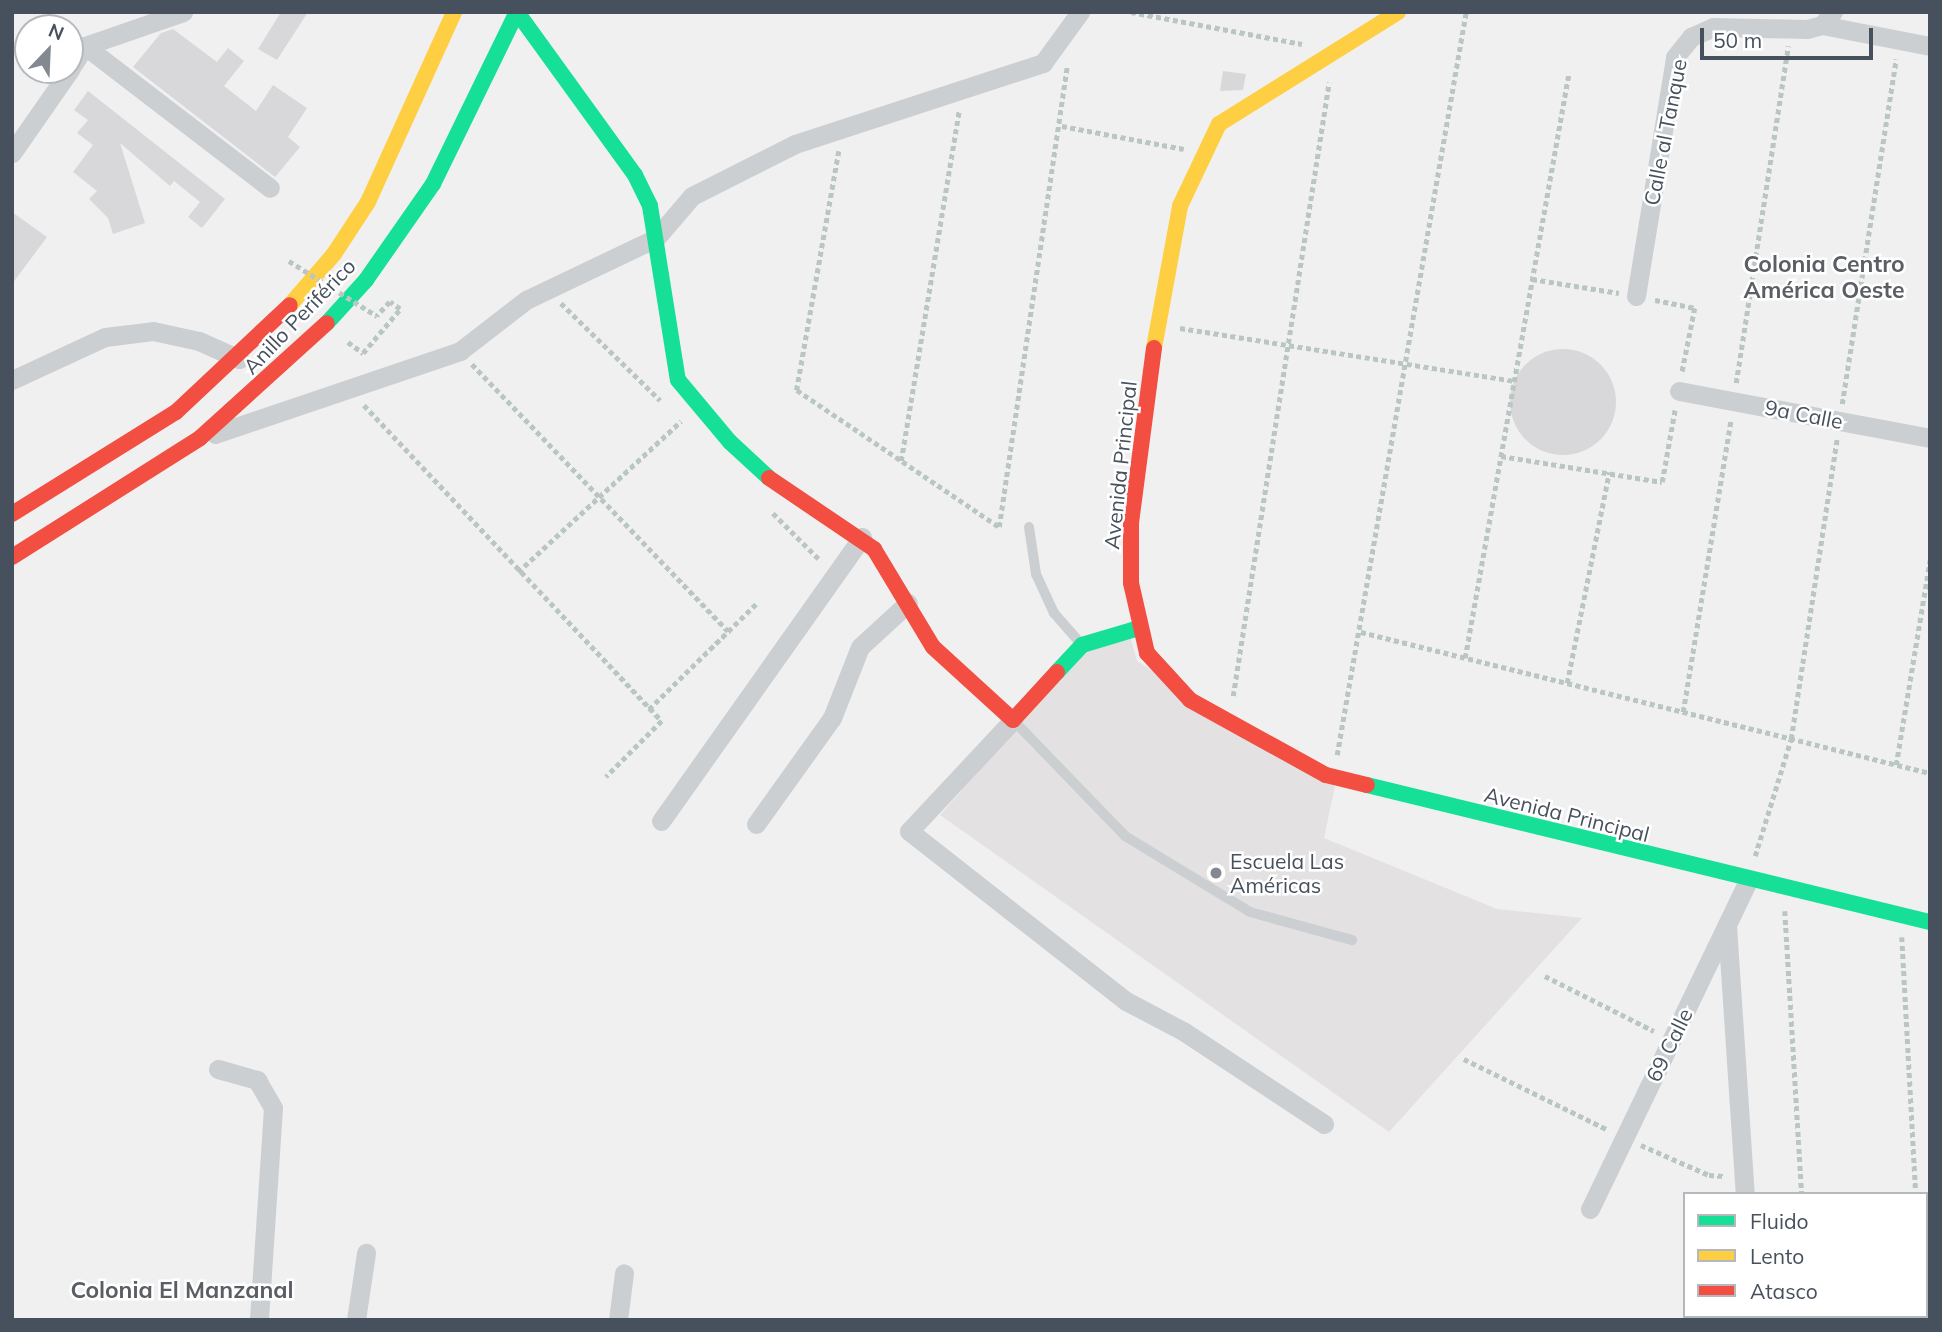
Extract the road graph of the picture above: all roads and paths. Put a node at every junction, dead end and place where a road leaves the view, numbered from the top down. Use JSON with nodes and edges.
{"nodes":[{"id":1,"x":183,"y":12,"type":"edge"},
{"id":2,"x":454,"y":12,"type":"edge"},
{"id":3,"x":517,"y":12,"type":"edge"},
{"id":4,"x":1131,"y":12,"type":"edge"},
{"id":5,"x":1398,"y":12,"type":"edge"},
{"id":6,"x":1466,"y":12,"type":"edge"},
{"id":7,"x":1076,"y":18,"type":"edge"},
{"id":8,"x":1828,"y":19,"type":"edge"},
{"id":9,"x":1791,"y":28,"type":"junction"},
{"id":10,"x":1899,"y":40,"type":"junction"},
{"id":11,"x":85,"y":46,"type":"joint"},
{"id":12,"x":1930,"y":46,"type":"edge"},
{"id":13,"x":1334,"y":49,"type":"junction"},
{"id":14,"x":1569,"y":72,"type":"dead end"},
{"id":15,"x":60,"y":84,"type":"edge"},
{"id":16,"x":962,"y":92,"type":"junction"},
{"id":17,"x":1061,"y":126,"type":"junction"},
{"id":18,"x":843,"y":127,"type":"junction"},
{"id":19,"x":12,"y":153,"type":"edge"},
{"id":20,"x":1205,"y":153,"type":"junction"},
{"id":21,"x":270,"y":188,"type":"dead end"},
{"id":22,"x":656,"y":238,"type":"junction"},
{"id":23,"x":289,"y":261,"type":"dead end"},
{"id":24,"x":1532,"y":279,"type":"junction"},
{"id":25,"x":1636,"y":296,"type":"junction"},
{"id":26,"x":1157,"y":325,"type":"junction"},
{"id":27,"x":1289,"y":342,"type":"junction"},
{"id":28,"x":460,"y":351,"type":"junction"},
{"id":29,"x":363,"y":353,"type":"dead end"},
{"id":30,"x":239,"y":359,"type":"junction"},
{"id":31,"x":1407,"y":363,"type":"junction"},
{"id":32,"x":12,"y":380,"type":"edge"},
{"id":33,"x":1514,"y":382,"type":"junction"},
{"id":34,"x":351,"y":391,"type":"junction"},
{"id":35,"x":1679,"y":391,"type":"junction"},
{"id":36,"x":1734,"y":401,"type":"junction"},
{"id":37,"x":698,"y":407,"type":"junction"},
{"id":38,"x":1840,"y":421,"type":"junction"},
{"id":39,"x":200,"y":438,"type":"junction"},
{"id":40,"x":1930,"y":438,"type":"edge"},
{"id":41,"x":1501,"y":456,"type":"junction"},
{"id":42,"x":901,"y":461,"type":"junction"},
{"id":43,"x":1609,"y":472,"type":"junction"},
{"id":44,"x":599,"y":498,"type":"junction"},
{"id":45,"x":12,"y":514,"type":"edge"},
{"id":46,"x":1029,"y":527,"type":"dead end"},
{"id":47,"x":862,"y":537,"type":"junction"},
{"id":48,"x":12,"y":557,"type":"edge"},
{"id":49,"x":1930,"y":559,"type":"edge"},
{"id":50,"x":518,"y":572,"type":"junction"},
{"id":51,"x":758,"y":602,"type":"dead end"},
{"id":52,"x":908,"y":603,"type":"junction"},
{"id":53,"x":1139,"y":628,"type":"junction"},
{"id":54,"x":728,"y":631,"type":"junction"},
{"id":55,"x":1361,"y":632,"type":"junction"},
{"id":56,"x":1082,"y":645,"type":"junction"},
{"id":57,"x":1465,"y":658,"type":"junction"},
{"id":58,"x":1567,"y":684,"type":"junction"},
{"id":59,"x":649,"y":709,"type":"junction"},
{"id":60,"x":1683,"y":712,"type":"junction"},
{"id":61,"x":1013,"y":720,"type":"junction"},
{"id":62,"x":1229,"y":722,"type":"junction"},
{"id":63,"x":1791,"y":739,"type":"junction"},
{"id":64,"x":1896,"y":765,"type":"junction"},
{"id":65,"x":1930,"y":773,"type":"edge"},
{"id":66,"x":606,"y":777,"type":"dead end"},
{"id":67,"x":1333,"y":777,"type":"junction"},
{"id":68,"x":661,"y":821,"type":"dead end"},
{"id":69,"x":756,"y":824,"type":"dead end"},
{"id":70,"x":1748,"y":881,"type":"junction"},
{"id":71,"x":1784,"y":889,"type":"junction"},
{"id":72,"x":1901,"y":915,"type":"junction"},
{"id":73,"x":1930,"y":922,"type":"edge"},
{"id":74,"x":1727,"y":924,"type":"junction"},
{"id":75,"x":1352,"y":940,"type":"dead end"},
{"id":76,"x":1545,"y":976,"type":"dead end"},
{"id":77,"x":1671,"y":1040,"type":"junction"},
{"id":78,"x":1464,"y":1059,"type":"dead end"},
{"id":79,"x":218,"y":1069,"type":"dead end"},
{"id":80,"x":1324,"y":1124,"type":"dead end"},
{"id":81,"x":1624,"y":1138,"type":"junction"},
{"id":82,"x":1745,"y":1185,"type":"edge"},
{"id":83,"x":1802,"y":1192,"type":"edge"},
{"id":84,"x":1916,"y":1192,"type":"edge"},
{"id":85,"x":1590,"y":1209,"type":"dead end"},
{"id":86,"x":366,"y":1253,"type":"dead end"},
{"id":87,"x":624,"y":1273,"type":"dead end"},
{"id":88,"x":259,"y":1320,"type":"edge"},
{"id":89,"x":356,"y":1320,"type":"edge"},
{"id":90,"x":618,"y":1320,"type":"edge"}],
"edges":[{"from":1,"to":11,"type":"street"},
{"from":2,"to":30,"type":"main road","name":"Anillo Periférico"},
{"from":3,"to":22,"type":"main road"},
{"from":3,"to":39,"type":"main road","name":"Anillo Periférico"},
{"from":4,"to":13,"type":"path"},
{"from":5,"to":13,"type":"main road","name":"Avenida Principal"},
{"from":6,"to":31,"type":"path"},
{"from":7,"to":16,"type":"street"},
{"from":7,"to":17,"type":"path"},
{"from":8,"to":9,"type":"street","name":"Calle al Tanque"},
{"from":8,"to":10,"type":"street","name":"Calle al Tanque"},
{"from":9,"to":25,"type":"street","name":"Calle al Tanque"},
{"from":9,"to":36,"type":"path"},
{"from":10,"to":12,"type":"street","name":"Calle al Tanque"},
{"from":10,"to":38,"type":"path"},
{"from":11,"to":21,"type":"street"},
{"from":13,"to":20,"type":"main road","name":"Avenida Principal"},
{"from":13,"to":27,"type":"path"},
{"from":14,"to":24,"type":"path"},
{"from":15,"to":19,"type":"street"},
{"from":16,"to":18,"type":"street"},
{"from":16,"to":42,"type":"path"},
{"from":17,"to":20,"type":"path"},
{"from":17,"to":42,"type":"path"},
{"from":18,"to":22,"type":"street"},
{"from":18,"to":42,"type":"path"},
{"from":20,"to":26,"type":"main road","name":"Avenida Principal"},
{"from":22,"to":28,"type":"street"},
{"from":22,"to":37,"type":"main road"},
{"from":23,"to":29,"type":"path","bridge":true},
{"from":24,"to":25,"type":"path"},
{"from":24,"to":33,"type":"path"},
{"from":25,"to":35,"type":"path"},
{"from":26,"to":27,"type":"path"},
{"from":26,"to":53,"type":"main road","name":"Avenida Principal"},
{"from":27,"to":31,"type":"path"},
{"from":27,"to":62,"type":"path"},
{"from":28,"to":34,"type":"street"},
{"from":28,"to":44,"type":"path"},
{"from":30,"to":32,"type":"street"},
{"from":30,"to":45,"type":"main road","name":"Anillo Periférico"},
{"from":31,"to":33,"type":"path"},
{"from":31,"to":55,"type":"path"},
{"from":33,"to":41,"type":"path"},
{"from":34,"to":39,"type":"street"},
{"from":34,"to":50,"type":"path"},
{"from":35,"to":36,"type":"street","name":"9a Calle"},
{"from":35,"to":43,"type":"path"},
{"from":36,"to":38,"type":"street","name":"9a Calle"},
{"from":36,"to":60,"type":"path"},
{"from":37,"to":44,"type":"path"},
{"from":37,"to":47,"type":"main road"},
{"from":38,"to":40,"type":"street","name":"9a Calle"},
{"from":38,"to":63,"type":"path"},
{"from":39,"to":48,"type":"main road","name":"Anillo Periférico"},
{"from":41,"to":43,"type":"path"},
{"from":41,"to":57,"type":"path"},
{"from":43,"to":58,"type":"path"},
{"from":44,"to":50,"type":"path"},
{"from":44,"to":54,"type":"path"},
{"from":46,"to":56,"type":"lane"},
{"from":47,"to":52,"type":"main road"},
{"from":47,"to":68,"type":"street"},
{"from":49,"to":64,"type":"path"},
{"from":50,"to":59,"type":"path"},
{"from":51,"to":54,"type":"path"},
{"from":52,"to":61,"type":"main road"},
{"from":52,"to":69,"type":"street"},
{"from":53,"to":56,"type":"main road"},
{"from":53,"to":62,"type":"main road","name":"Avenida Principal"},
{"from":54,"to":59,"type":"path"},
{"from":55,"to":57,"type":"path"},
{"from":55,"to":67,"type":"path"},
{"from":56,"to":61,"type":"main road"},
{"from":57,"to":58,"type":"path"},
{"from":58,"to":60,"type":"path"},
{"from":59,"to":66,"type":"path"},
{"from":60,"to":63,"type":"path"},
{"from":61,"to":75,"type":"lane"},
{"from":61,"to":80,"type":"street"},
{"from":62,"to":67,"type":"main road","name":"Avenida Principal"},
{"from":63,"to":64,"type":"path"},
{"from":63,"to":70,"type":"path"},
{"from":64,"to":65,"type":"path"},
{"from":67,"to":70,"type":"main road","name":"Avenida Principal"},
{"from":70,"to":71,"type":"main road","name":"Avenida Principal"},
{"from":70,"to":74,"type":"street","name":"69 Calle"},
{"from":71,"to":72,"type":"main road","name":"Avenida Principal"},
{"from":71,"to":83,"type":"path"},
{"from":72,"to":73,"type":"main road","name":"Avenida Principal"},
{"from":72,"to":84,"type":"path"},
{"from":74,"to":77,"type":"street","name":"69 Calle"},
{"from":74,"to":82,"type":"street"},
{"from":76,"to":77,"type":"path"},
{"from":77,"to":81,"type":"street","name":"69 Calle"},
{"from":78,"to":81,"type":"path"},
{"from":79,"to":88,"type":"street"},
{"from":81,"to":82,"type":"path"},
{"from":81,"to":85,"type":"street","name":"69 Calle"},
{"from":86,"to":89,"type":"street"},
{"from":87,"to":90,"type":"street"}]}
